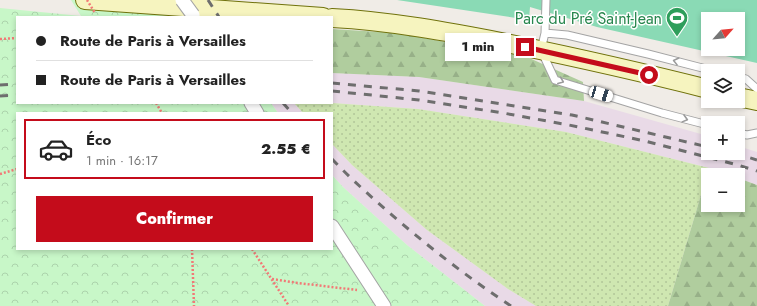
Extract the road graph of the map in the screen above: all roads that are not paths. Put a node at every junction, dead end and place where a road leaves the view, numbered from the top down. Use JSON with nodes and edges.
{"nodes":[{"id":1,"x":182,"y":0,"type":"edge"},
{"id":2,"x":546,"y":0,"type":"edge"},
{"id":3,"x":89,"y":4,"type":"edge"},
{"id":4,"x":193,"y":16,"type":"edge"},
{"id":5,"x":306,"y":16,"type":"edge"},
{"id":6,"x":333,"y":18,"type":"edge"},
{"id":7,"x":543,"y":42,"type":"junction"},
{"id":8,"x":701,"y":68,"type":"edge"},
{"id":9,"x":745,"y":79,"type":"edge"},
{"id":10,"x":701,"y":87,"type":"edge"},
{"id":11,"x":757,"y":89,"type":"edge"},
{"id":12,"x":745,"y":98,"type":"edge"},
{"id":13,"x":757,"y":101,"type":"edge"},
{"id":14,"x":701,"y":123,"type":"edge"},
{"id":15,"x":757,"y":134,"type":"edge"},
{"id":16,"x":745,"y":135,"type":"edge"},
{"id":17,"x":333,"y":228,"type":"edge"},
{"id":18,"x":384,"y":306,"type":"edge"}],
"edges":[{"from":1,"to":4,"type":"street","bridge":true},
{"from":2,"to":7,"type":"lane"},
{"from":3,"to":5,"type":"main road"},
{"from":6,"to":7,"type":"main road"},
{"from":8,"to":7,"type":"lane","one_way":true},
{"from":7,"to":10,"type":"main road"},
{"from":7,"to":14,"type":"lane","one_way":true},
{"from":9,"to":11,"type":"lane"},
{"from":12,"to":13,"type":"main road"},
{"from":15,"to":16,"type":"lane"},
{"from":17,"to":18,"type":"street"}]}
